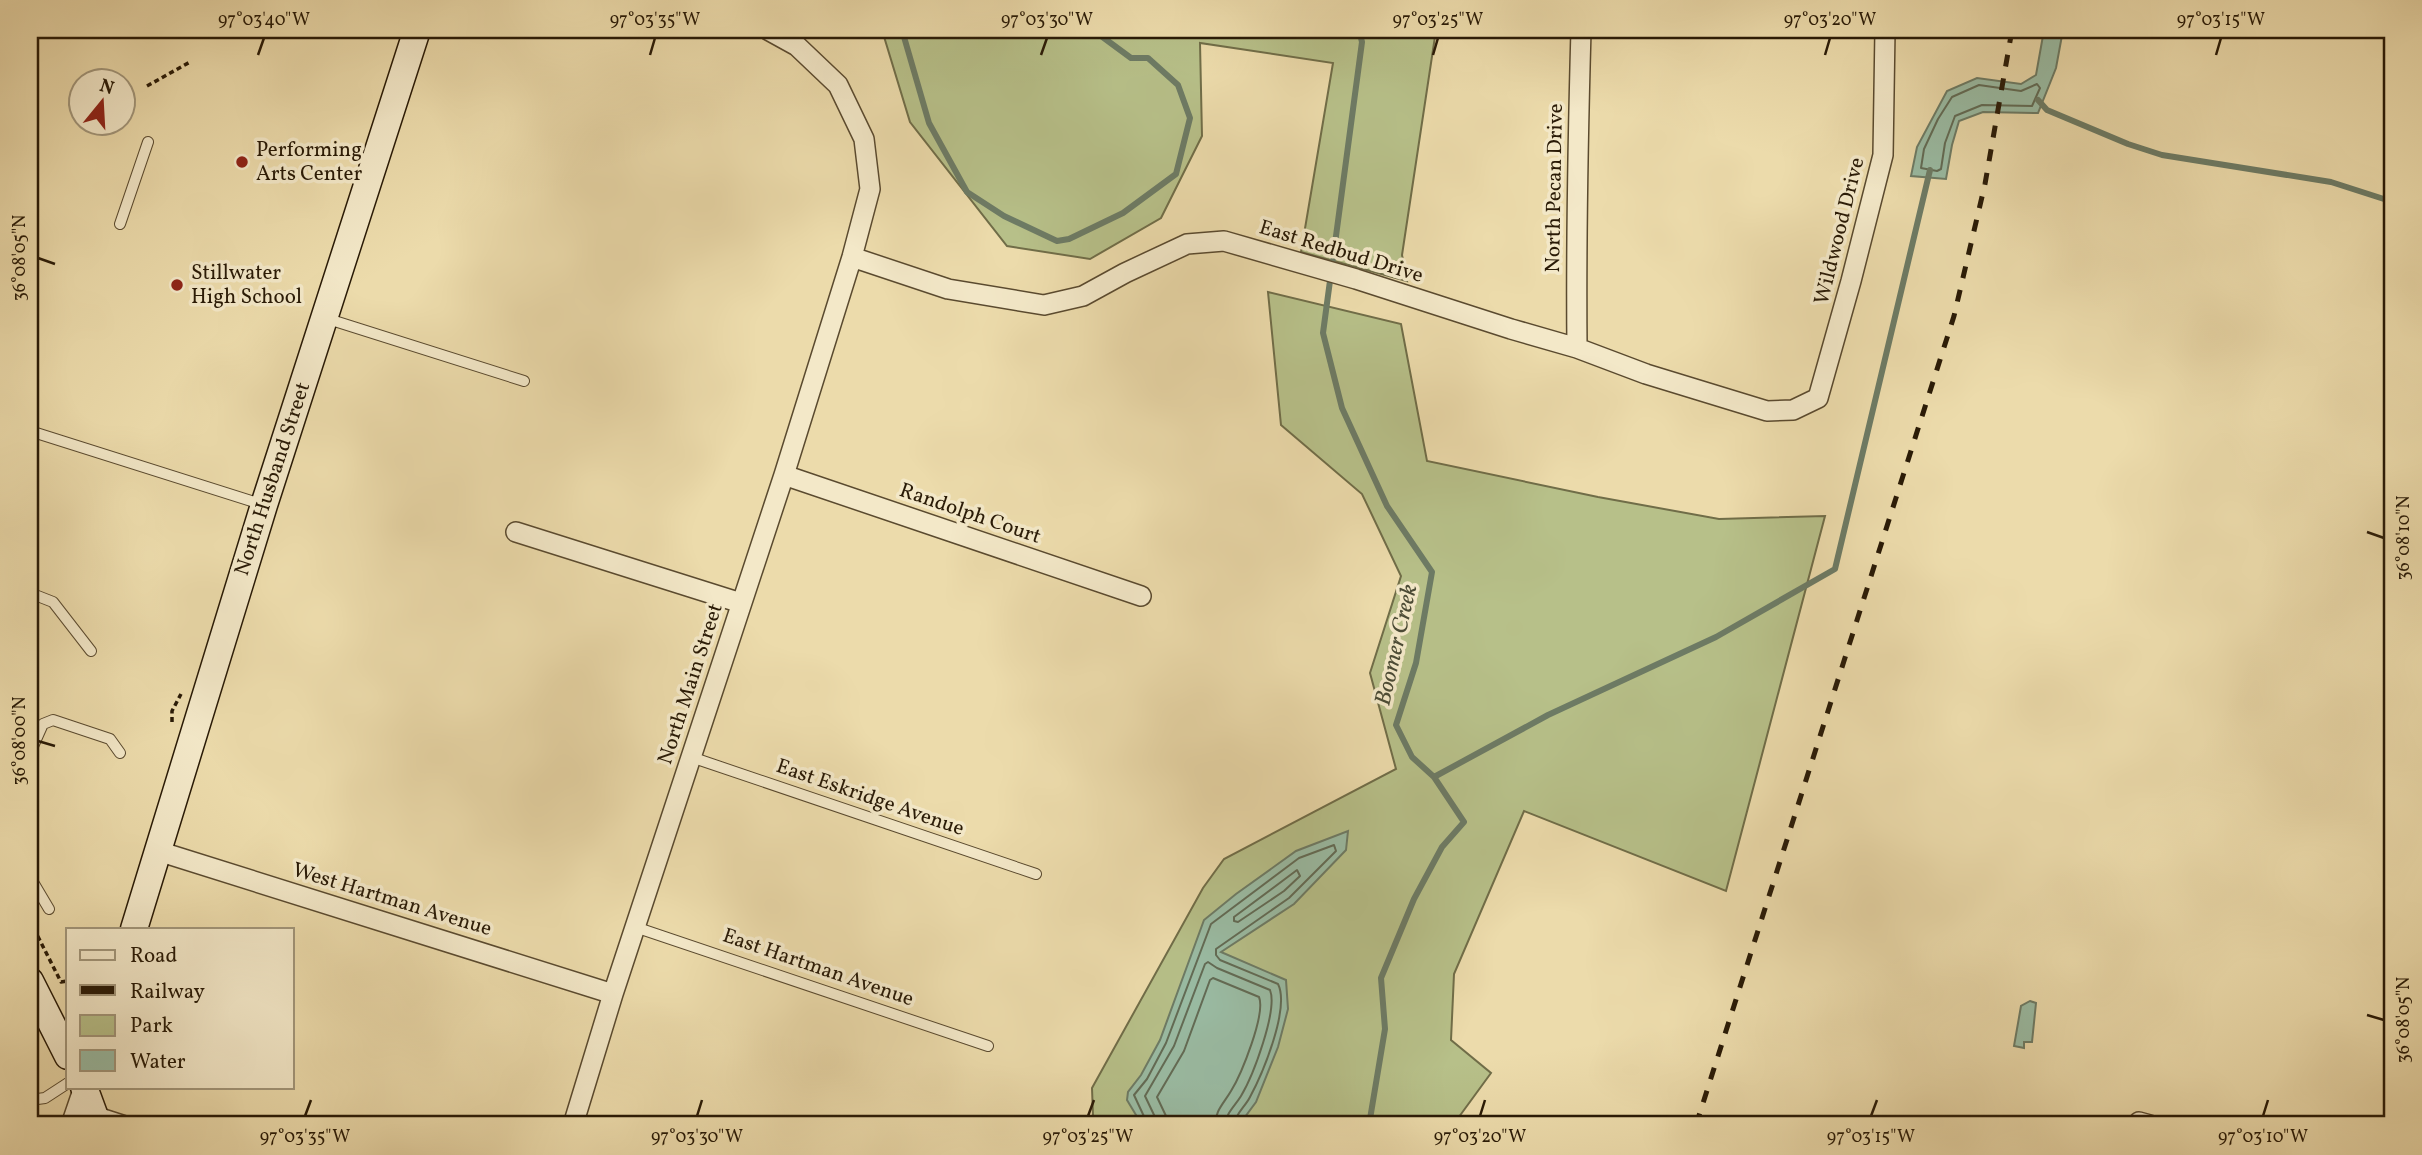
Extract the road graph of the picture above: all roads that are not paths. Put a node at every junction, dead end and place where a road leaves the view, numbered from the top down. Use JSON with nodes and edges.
{"nodes":[{"id":1,"x":417,"y":30,"type":"edge"},
{"id":2,"x":768,"y":30,"type":"edge"},
{"id":3,"x":1581,"y":30,"type":"edge"},
{"id":4,"x":1885,"y":30,"type":"edge"},
{"id":5,"x":148,"y":142,"type":"dead end"},
{"id":6,"x":120,"y":225,"type":"dead end"},
{"id":7,"x":852,"y":257,"type":"junction"},
{"id":8,"x":324,"y":317,"type":"junction"},
{"id":9,"x":1577,"y":348,"type":"junction"},
{"id":10,"x":524,"y":381,"type":"dead end"},
{"id":11,"x":1818,"y":398,"type":"joint"},
{"id":12,"x":30,"y":431,"type":"edge"},
{"id":13,"x":784,"y":475,"type":"junction"},
{"id":14,"x":264,"y":505,"type":"junction"},
{"id":15,"x":516,"y":532,"type":"dead end"},
{"id":16,"x":30,"y":593,"type":"edge"},
{"id":17,"x":1141,"y":596,"type":"dead end"},
{"id":18,"x":741,"y":603,"type":"junction"},
{"id":19,"x":91,"y":651,"type":"dead end"},
{"id":20,"x":30,"y":753,"type":"edge"},
{"id":21,"x":120,"y":753,"type":"dead end"},
{"id":22,"x":691,"y":757,"type":"junction"},
{"id":23,"x":158,"y":850,"type":"junction"},
{"id":24,"x":1036,"y":874,"type":"dead end"},
{"id":25,"x":30,"y":877,"type":"edge"},
{"id":26,"x":49,"y":909,"type":"dead end"},
{"id":27,"x":635,"y":927,"type":"junction"},
{"id":28,"x":134,"y":928,"type":"edge"},
{"id":29,"x":32,"y":985,"type":"edge"},
{"id":30,"x":613,"y":994,"type":"junction"},
{"id":31,"x":66,"y":1005,"type":"edge"},
{"id":32,"x":988,"y":1046,"type":"dead end"},
{"id":33,"x":66,"y":1052,"type":"edge"},
{"id":34,"x":66,"y":1084,"type":"edge"},
{"id":35,"x":84,"y":1088,"type":"edge"},
{"id":36,"x":30,"y":1100,"type":"edge"},
{"id":37,"x":88,"y":1122,"type":"edge"},
{"id":38,"x":122,"y":1125,"type":"edge"},
{"id":39,"x":573,"y":1125,"type":"edge"}],
"edges":[{"from":1,"to":8,"type":"street","name":"North Husband Street"},
{"from":2,"to":7,"type":"street","name":"North Main Street"},
{"from":3,"to":9,"type":"street","name":"North Pecan Drive"},
{"from":4,"to":11,"type":"street","name":"Wildwood Drive"},
{"from":5,"to":6,"type":"lane"},
{"from":7,"to":9,"type":"street","name":"East Redbud Drive"},
{"from":7,"to":13,"type":"street","name":"North Main Street"},
{"from":8,"to":10,"type":"lane"},
{"from":8,"to":14,"type":"street","name":"North Husband Street"},
{"from":9,"to":11,"type":"street","name":"East Redbud Drive"},
{"from":12,"to":14,"type":"lane"},
{"from":13,"to":17,"type":"street","name":"Randolph Court"},
{"from":13,"to":18,"type":"street","name":"North Main Street"},
{"from":14,"to":23,"type":"street","name":"North Husband Street"},
{"from":15,"to":18,"type":"street"},
{"from":16,"to":19,"type":"lane"},
{"from":18,"to":22,"type":"street","name":"North Main Street"},
{"from":20,"to":21,"type":"lane"},
{"from":22,"to":24,"type":"lane","name":"East Eskridge Avenue"},
{"from":22,"to":27,"type":"street","name":"North Main Street"},
{"from":23,"to":28,"type":"street","name":"North Husband Street"},
{"from":23,"to":30,"type":"street","name":"West Hartman Avenue"},
{"from":25,"to":26,"type":"lane"},
{"from":27,"to":30,"type":"street","name":"North Main Street"},
{"from":27,"to":32,"type":"lane","name":"East Hartman Avenue"},
{"from":29,"to":31,"type":"street"},
{"from":29,"to":33,"type":"street"},
{"from":30,"to":39,"type":"street","name":"North Main Street"},
{"from":34,"to":36,"type":"lane"},
{"from":35,"to":37,"type":"street"},
{"from":37,"to":38,"type":"street"}]}
